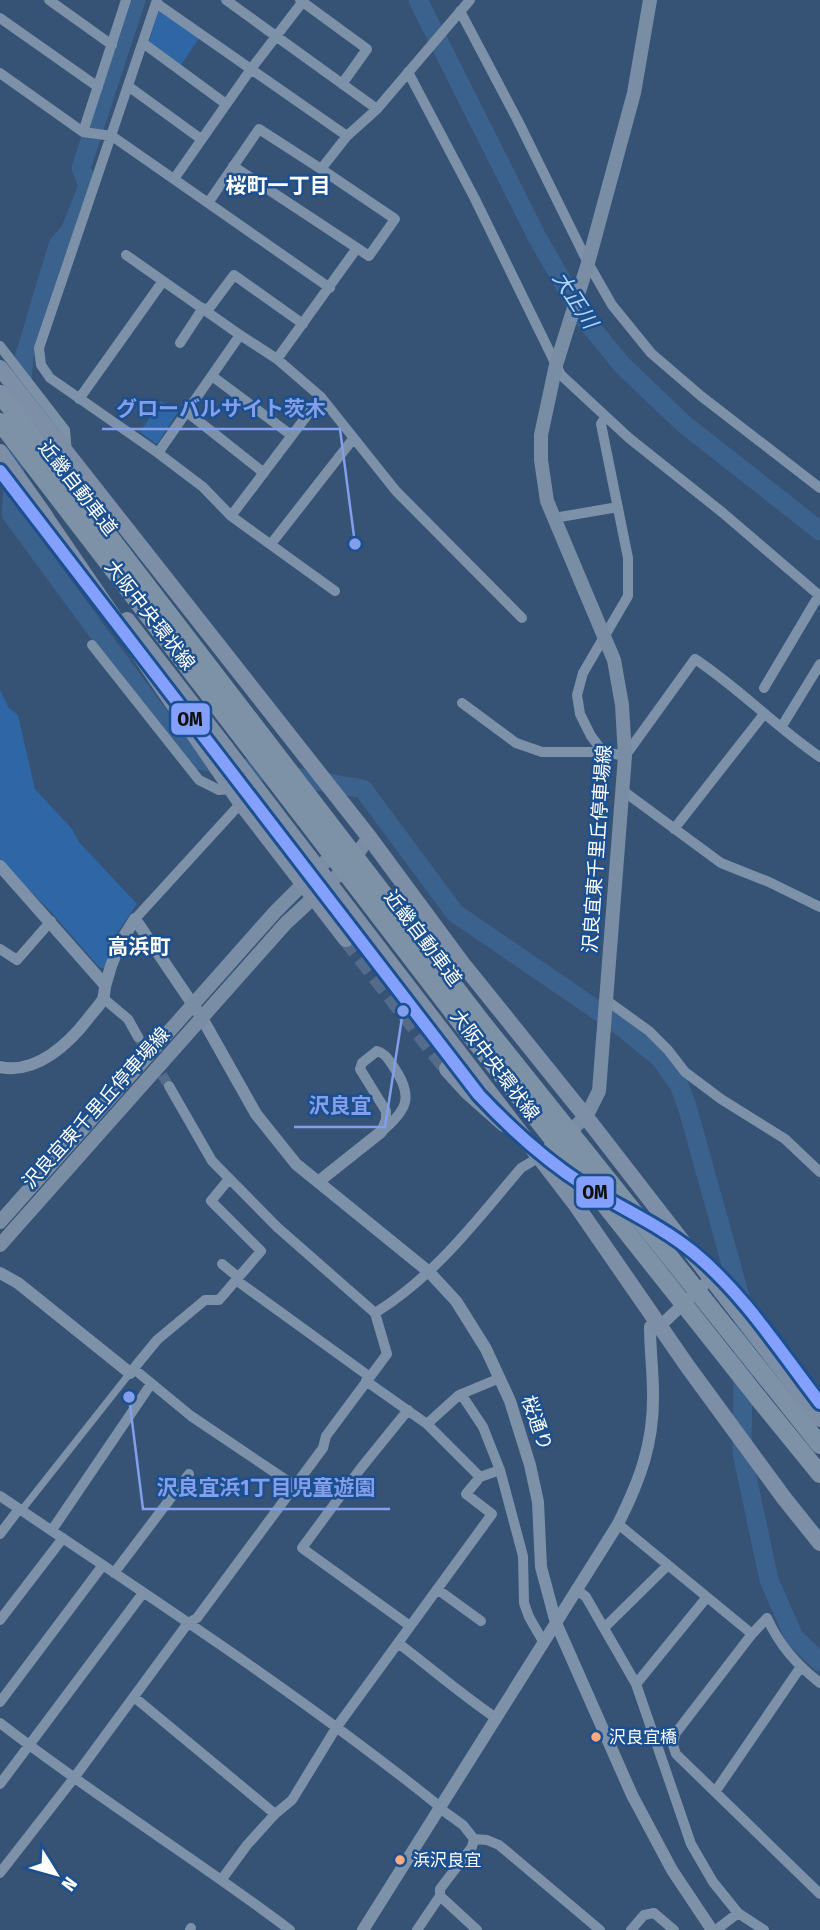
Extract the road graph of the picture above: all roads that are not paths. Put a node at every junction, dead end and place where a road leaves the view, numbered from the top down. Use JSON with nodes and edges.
{"nodes":[{"id":1,"x":49,"y":0,"type":"edge"},
{"id":2,"x":226,"y":0,"type":"edge"},
{"id":3,"x":470,"y":0,"type":"edge"},
{"id":4,"x":650,"y":0,"type":"edge"},
{"id":5,"x":125,"y":1,"type":"edge"},
{"id":6,"x":156,"y":1,"type":"edge"},
{"id":7,"x":302,"y":1,"type":"edge"},
{"id":8,"x":459,"y":12,"type":"junction"},
{"id":9,"x":0,"y":18,"type":"edge"},
{"id":10,"x":275,"y":36,"type":"junction"},
{"id":11,"x":143,"y":43,"type":"junction"},
{"id":12,"x":112,"y":45,"type":"junction"},
{"id":13,"x":251,"y":69,"type":"junction"},
{"id":14,"x":410,"y":70,"type":"junction"},
{"id":15,"x":0,"y":73,"type":"edge"},
{"id":16,"x":342,"y":84,"type":"junction"},
{"id":17,"x":128,"y":86,"type":"junction"},
{"id":18,"x":99,"y":87,"type":"junction"},
{"id":19,"x":226,"y":104,"type":"junction"},
{"id":20,"x":377,"y":109,"type":"junction"},
{"id":21,"x":83,"y":132,"type":"junction"},
{"id":22,"x":112,"y":136,"type":"junction"},
{"id":23,"x":346,"y":136,"type":"junction"},
{"id":24,"x":201,"y":139,"type":"junction"},
{"id":25,"x":233,"y":166,"type":"junction"},
{"id":26,"x":321,"y":169,"type":"junction"},
{"id":27,"x":174,"y":179,"type":"junction"},
{"id":28,"x":208,"y":203,"type":"junction"},
{"id":29,"x":357,"y":248,"type":"junction"},
{"id":30,"x":126,"y":256,"type":"dead end"},
{"id":31,"x":588,"y":263,"type":"junction"},
{"id":32,"x":163,"y":281,"type":"junction"},
{"id":33,"x":330,"y":288,"type":"junction"},
{"id":34,"x":205,"y":309,"type":"junction"},
{"id":35,"x":303,"y":324,"type":"junction"},
{"id":36,"x":240,"y":335,"type":"junction"},
{"id":37,"x":180,"y":343,"type":"dead end"},
{"id":38,"x":0,"y":346,"type":"edge"},
{"id":39,"x":277,"y":359,"type":"junction"},
{"id":40,"x":557,"y":360,"type":"junction"},
{"id":41,"x":0,"y":368,"type":"edge"},
{"id":42,"x":212,"y":376,"type":"junction"},
{"id":43,"x":0,"y":394,"type":"edge"},
{"id":44,"x":321,"y":397,"type":"junction"},
{"id":45,"x":79,"y":399,"type":"junction"},
{"id":46,"x":187,"y":412,"type":"junction"},
{"id":47,"x":605,"y":416,"type":"junction"},
{"id":48,"x":0,"y":422,"type":"edge"},
{"id":49,"x":291,"y":435,"type":"junction"},
{"id":50,"x":353,"y":439,"type":"junction"},
{"id":51,"x":0,"y":452,"type":"edge"},
{"id":52,"x":67,"y":453,"type":"junction"},
{"id":53,"x":158,"y":453,"type":"junction"},
{"id":54,"x":0,"y":471,"type":"edge"},
{"id":55,"x":264,"y":473,"type":"junction"},
{"id":56,"x":26,"y":486,"type":"junction"},
{"id":57,"x":820,"y":488,"type":"edge"},
{"id":58,"x":618,"y":507,"type":"junction"},
{"id":59,"x":40,"y":509,"type":"junction"},
{"id":60,"x":231,"y":516,"type":"junction"},
{"id":61,"x":554,"y":518,"type":"junction"},
{"id":62,"x":271,"y":544,"type":"junction"},
{"id":63,"x":335,"y":591,"type":"dead end"},
{"id":64,"x":820,"y":595,"type":"edge"},
{"id":65,"x":522,"y":618,"type":"dead end"},
{"id":66,"x":604,"y":640,"type":"junction"},
{"id":67,"x":92,"y":645,"type":"dead end"},
{"id":68,"x":820,"y":664,"type":"edge"},
{"id":69,"x":764,"y":688,"type":"dead end"},
{"id":70,"x":462,"y":703,"type":"dead end"},
{"id":71,"x":764,"y":714,"type":"junction"},
{"id":72,"x":782,"y":726,"type":"junction"},
{"id":73,"x":603,"y":752,"type":"junction"},
{"id":74,"x":625,"y":756,"type":"junction"},
{"id":75,"x":820,"y":757,"type":"edge"},
{"id":76,"x":231,"y":789,"type":"junction"},
{"id":77,"x":622,"y":790,"type":"junction"},
{"id":78,"x":241,"y":803,"type":"junction"},
{"id":79,"x":674,"y":828,"type":"junction"},
{"id":80,"x":369,"y":836,"type":"junction"},
{"id":81,"x":0,"y":866,"type":"edge"},
{"id":82,"x":302,"y":884,"type":"junction"},
{"id":83,"x":313,"y":898,"type":"junction"},
{"id":84,"x":820,"y":907,"type":"edge"},
{"id":85,"x":135,"y":919,"type":"junction"},
{"id":86,"x":51,"y":921,"type":"junction"},
{"id":87,"x":346,"y":939,"type":"tunnel mouth"},
{"id":88,"x":0,"y":949,"type":"edge"},
{"id":89,"x":105,"y":985,"type":"junction"},
{"id":90,"x":103,"y":998,"type":"junction"},
{"id":91,"x":606,"y":1003,"type":"junction"},
{"id":92,"x":198,"y":1012,"type":"junction"},
{"id":93,"x":138,"y":1037,"type":"tunnel mouth"},
{"id":94,"x":0,"y":1067,"type":"edge"},
{"id":95,"x":447,"y":1069,"type":"tunnel mouth"},
{"id":96,"x":169,"y":1086,"type":"tunnel mouth"},
{"id":97,"x":586,"y":1117,"type":"junction"},
{"id":98,"x":381,"y":1132,"type":"junction"},
{"id":99,"x":534,"y":1152,"type":"junction"},
{"id":100,"x":820,"y":1172,"type":"edge"},
{"id":101,"x":229,"y":1179,"type":"junction"},
{"id":102,"x":318,"y":1182,"type":"junction"},
{"id":103,"x":0,"y":1222,"type":"edge"},
{"id":104,"x":0,"y":1245,"type":"edge"},
{"id":105,"x":222,"y":1264,"type":"dead end"},
{"id":106,"x":429,"y":1272,"type":"junction"},
{"id":107,"x":0,"y":1273,"type":"edge"},
{"id":108,"x":237,"y":1279,"type":"junction"},
{"id":109,"x":709,"y":1279,"type":"junction"},
{"id":110,"x":375,"y":1313,"type":"junction"},
{"id":111,"x":661,"y":1325,"type":"junction"},
{"id":112,"x":132,"y":1371,"type":"junction"},
{"id":113,"x":499,"y":1378,"type":"junction"},
{"id":114,"x":368,"y":1379,"type":"junction"},
{"id":115,"x":151,"y":1384,"type":"junction"},
{"id":116,"x":461,"y":1394,"type":"junction"},
{"id":117,"x":817,"y":1408,"type":"edge"},
{"id":118,"x":408,"y":1410,"type":"junction"},
{"id":119,"x":427,"y":1424,"type":"junction"},
{"id":120,"x":820,"y":1445,"type":"edge"},
{"id":121,"x":500,"y":1470,"type":"junction"},
{"id":122,"x":188,"y":1474,"type":"dead end"},
{"id":123,"x":820,"y":1474,"type":"edge"},
{"id":124,"x":480,"y":1477,"type":"junction"},
{"id":125,"x":295,"y":1486,"type":"junction"},
{"id":126,"x":0,"y":1496,"type":"edge"},
{"id":127,"x":20,"y":1510,"type":"junction"},
{"id":128,"x":618,"y":1524,"type":"junction"},
{"id":129,"x":52,"y":1530,"type":"junction"},
{"id":130,"x":0,"y":1534,"type":"edge"},
{"id":131,"x":63,"y":1538,"type":"junction"},
{"id":132,"x":820,"y":1543,"type":"edge"},
{"id":133,"x":668,"y":1564,"type":"junction"},
{"id":134,"x":103,"y":1565,"type":"junction"},
{"id":135,"x":114,"y":1573,"type":"junction"},
{"id":136,"x":437,"y":1589,"type":"junction"},
{"id":137,"x":576,"y":1589,"type":"junction"},
{"id":138,"x":143,"y":1593,"type":"junction"},
{"id":139,"x":707,"y":1597,"type":"junction"},
{"id":140,"x":0,"y":1620,"type":"edge"},
{"id":141,"x":481,"y":1621,"type":"dead end"},
{"id":142,"x":188,"y":1623,"type":"junction"},
{"id":143,"x":556,"y":1623,"type":"junction"},
{"id":144,"x":410,"y":1626,"type":"junction"},
{"id":145,"x":604,"y":1628,"type":"junction"},
{"id":146,"x":752,"y":1634,"type":"junction"},
{"id":147,"x":398,"y":1643,"type":"junction"},
{"id":148,"x":544,"y":1643,"type":"junction"},
{"id":149,"x":800,"y":1668,"type":"junction"},
{"id":150,"x":820,"y":1683,"type":"edge"},
{"id":151,"x":636,"y":1684,"type":"junction"},
{"id":152,"x":134,"y":1697,"type":"junction"},
{"id":153,"x":0,"y":1702,"type":"edge"},
{"id":154,"x":495,"y":1718,"type":"junction"},
{"id":155,"x":0,"y":1723,"type":"edge"},
{"id":156,"x":336,"y":1728,"type":"junction"},
{"id":157,"x":29,"y":1745,"type":"junction"},
{"id":158,"x":74,"y":1778,"type":"junction"},
{"id":159,"x":0,"y":1784,"type":"edge"},
{"id":160,"x":715,"y":1792,"type":"junction"},
{"id":161,"x":439,"y":1806,"type":"junction"},
{"id":162,"x":275,"y":1814,"type":"junction"},
{"id":163,"x":474,"y":1839,"type":"junction"},
{"id":164,"x":0,"y":1872,"type":"edge"},
{"id":165,"x":222,"y":1879,"type":"junction"},
{"id":166,"x":820,"y":1894,"type":"edge"},
{"id":167,"x":440,"y":1896,"type":"junction"},
{"id":168,"x":738,"y":1913,"type":"junction"},
{"id":169,"x":289,"y":1930,"type":"edge"},
{"id":170,"x":363,"y":1930,"type":"edge"},
{"id":171,"x":417,"y":1930,"type":"edge"},
{"id":172,"x":477,"y":1930,"type":"edge"},
{"id":173,"x":600,"y":1930,"type":"edge"},
{"id":174,"x":631,"y":1930,"type":"edge"},
{"id":175,"x":674,"y":1930,"type":"edge"},
{"id":176,"x":714,"y":1930,"type":"edge"},
{"id":177,"x":764,"y":1930,"type":"edge"}],
"edges":[{"from":1,"to":12,"type":"street"},
{"from":2,"to":10,"type":"street"},
{"from":3,"to":8,"type":"street"},
{"from":4,"to":31,"type":"main road","name":"沢良宜東千里丘停車場線"},
{"from":5,"to":12,"type":"street"},
{"from":6,"to":11,"type":"street"},
{"from":6,"to":13,"type":"street"},
{"from":7,"to":10,"type":"street"},
{"from":7,"to":16,"type":"street"},
{"from":8,"to":14,"type":"street"},
{"from":8,"to":31,"type":"street"},
{"from":9,"to":18,"type":"street"},
{"from":10,"to":13,"type":"street"},
{"from":10,"to":16,"type":"street"},
{"from":11,"to":17,"type":"street"},
{"from":11,"to":19,"type":"street"},
{"from":12,"to":18,"type":"street"},
{"from":13,"to":19,"type":"street"},
{"from":13,"to":23,"type":"street"},
{"from":14,"to":20,"type":"street"},
{"from":14,"to":40,"type":"street"},
{"from":15,"to":21,"type":"street"},
{"from":16,"to":20,"type":"street"},
{"from":17,"to":22,"type":"street"},
{"from":17,"to":24,"type":"street"},
{"from":18,"to":21,"type":"street"},
{"from":19,"to":24,"type":"street"},
{"from":20,"to":23,"type":"street"},
{"from":21,"to":22,"type":"street"},
{"from":22,"to":27,"type":"street"},
{"from":22,"to":45,"type":"street"},
{"from":23,"to":26,"type":"street"},
{"from":24,"to":27,"type":"street"},
{"from":25,"to":26,"type":"street"},
{"from":25,"to":28,"type":"street"},
{"from":25,"to":29,"type":"street"},
{"from":26,"to":29,"type":"street"},
{"from":27,"to":28,"type":"street"},
{"from":28,"to":33,"type":"street"},
{"from":29,"to":33,"type":"street"},
{"from":30,"to":32,"type":"street"},
{"from":31,"to":40,"type":"main road","name":"沢良宜東千里丘停車場線"},
{"from":31,"to":57,"type":"street"},
{"from":32,"to":34,"type":"street"},
{"from":32,"to":45,"type":"street"},
{"from":33,"to":35,"type":"street"},
{"from":34,"to":35,"type":"street"},
{"from":34,"to":36,"type":"street"},
{"from":34,"to":37,"type":"street"},
{"from":35,"to":39,"type":"street"},
{"from":36,"to":39,"type":"street"},
{"from":36,"to":42,"type":"street"},
{"from":38,"to":52,"type":"street"},
{"from":39,"to":44,"type":"street"},
{"from":40,"to":47,"type":"street"},
{"from":40,"to":61,"type":"main road","name":"沢良宜東千里丘停車場線"},
{"from":41,"to":52,"type":"main road","name":"大阪中央環状線"},
{"from":42,"to":46,"type":"street"},
{"from":42,"to":49,"type":"street"},
{"from":43,"to":120,"type":"highway","name":"近畿自動車道","bridge":true},
{"from":44,"to":49,"type":"street"},
{"from":44,"to":50,"type":"street"},
{"from":45,"to":53,"type":"street"},
{"from":46,"to":53,"type":"street"},
{"from":46,"to":55,"type":"street"},
{"from":47,"to":58,"type":"street"},
{"from":47,"to":64,"type":"street"},
{"from":48,"to":123,"type":"highway","name":"近畿自動車道","bridge":true},
{"from":49,"to":55,"type":"street"},
{"from":50,"to":62,"type":"street"},
{"from":50,"to":65,"type":"street"},
{"from":51,"to":56,"type":"main road","name":"大阪中央環状線"},
{"from":52,"to":80,"type":"main road","name":"大阪中央環状線"},
{"from":53,"to":60,"type":"street"},
{"from":54,"to":56,"type":"street"},
{"from":55,"to":60,"type":"street"},
{"from":56,"to":59,"type":"main road","name":"大阪中央環状線"},
{"from":58,"to":61,"type":"street"},
{"from":58,"to":66,"type":"street"},
{"from":59,"to":76,"type":"main road"},
{"from":59,"to":99,"type":"main road","name":"大阪中央環状線","bridge":true},
{"from":60,"to":62,"type":"street"},
{"from":61,"to":66,"type":"main road","name":"沢良宜東千里丘停車場線"},
{"from":62,"to":63,"type":"street"},
{"from":64,"to":69,"type":"street"},
{"from":66,"to":73,"type":"street"},
{"from":66,"to":74,"type":"main road","name":"沢良宜東千里丘停車場線"},
{"from":67,"to":76,"type":"street"},
{"from":68,"to":72,"type":"street"},
{"from":70,"to":73,"type":"street"},
{"from":71,"to":72,"type":"street"},
{"from":71,"to":74,"type":"street"},
{"from":71,"to":79,"type":"street"},
{"from":72,"to":75,"type":"street"},
{"from":73,"to":74,"type":"street"},
{"from":74,"to":77,"type":"main road","name":"沢良宜東千里丘停車場線"},
{"from":76,"to":78,"type":"main road"},
{"from":77,"to":79,"type":"street"},
{"from":77,"to":91,"type":"main road","name":"沢良宜東千里丘停車場線"},
{"from":78,"to":82,"type":"main road"},
{"from":78,"to":85,"type":"street"},
{"from":79,"to":84,"type":"street"},
{"from":80,"to":82,"type":"main road","name":"沢良宜東千里丘停車場線"},
{"from":80,"to":83,"type":"main road","name":"沢良宜東千里丘停車場線"},
{"from":80,"to":97,"type":"main road","name":"大阪中央環状線"},
{"from":81,"to":86,"type":"street"},
{"from":82,"to":83,"type":"main road"},
{"from":82,"to":92,"type":"main road","name":"沢良宜東千里丘停車場線"},
{"from":83,"to":87,"type":"main road"},
{"from":83,"to":92,"type":"main road","name":"沢良宜東千里丘停車場線"},
{"from":85,"to":89,"type":"street"},
{"from":85,"to":92,"type":"street","name":"桜通り"},
{"from":86,"to":88,"type":"street"},
{"from":86,"to":89,"type":"street"},
{"from":89,"to":90,"type":"street"},
{"from":90,"to":93,"type":"street"},
{"from":90,"to":94,"type":"street"},
{"from":91,"to":97,"type":"main road","name":"沢良宜東千里丘停車場線"},
{"from":91,"to":100,"type":"street"},
{"from":92,"to":102,"type":"street","name":"桜通り"},
{"from":92,"to":103,"type":"main road","name":"沢良宜東千里丘停車場線"},
{"from":92,"to":104,"type":"main road","name":"沢良宜東千里丘停車場線"},
{"from":95,"to":99,"type":"main road"},
{"from":96,"to":101,"type":"street"},
{"from":97,"to":99,"type":"main road","name":"沢良宜東千里丘停車場線"},
{"from":97,"to":109,"type":"main road","name":"大阪中央環状線"},
{"from":98,"to":98,"type":"street"},
{"from":98,"to":102,"type":"street"},
{"from":99,"to":106,"type":"street"},
{"from":99,"to":111,"type":"main road","name":"大阪中央環状線"},
{"from":101,"to":108,"type":"street"},
{"from":101,"to":110,"type":"street"},
{"from":102,"to":106,"type":"street","name":"桜通り"},
{"from":105,"to":108,"type":"street"},
{"from":106,"to":110,"type":"street"},
{"from":106,"to":113,"type":"street","name":"桜通り"},
{"from":107,"to":112,"type":"street"},
{"from":108,"to":112,"type":"street"},
{"from":108,"to":114,"type":"street"},
{"from":109,"to":111,"type":"street"},
{"from":109,"to":117,"type":"main road","name":"大阪中央環状線"},
{"from":110,"to":114,"type":"street"},
{"from":111,"to":128,"type":"street"},
{"from":111,"to":132,"type":"main road","name":"大阪中央環状線"},
{"from":112,"to":115,"type":"street"},
{"from":112,"to":127,"type":"street"},
{"from":113,"to":116,"type":"street"},
{"from":113,"to":143,"type":"street","name":"桜通り"},
{"from":114,"to":118,"type":"street"},
{"from":114,"to":125,"type":"street"},
{"from":115,"to":125,"type":"street"},
{"from":115,"to":129,"type":"street"},
{"from":116,"to":119,"type":"street"},
{"from":116,"to":121,"type":"street"},
{"from":118,"to":119,"type":"street"},
{"from":118,"to":144,"type":"street"},
{"from":119,"to":124,"type":"street"},
{"from":121,"to":124,"type":"street"},
{"from":121,"to":148,"type":"street"},
{"from":122,"to":135,"type":"street"},
{"from":124,"to":136,"type":"street"},
{"from":125,"to":142,"type":"street"},
{"from":126,"to":127,"type":"street"},
{"from":127,"to":129,"type":"street"},
{"from":127,"to":130,"type":"street"},
{"from":128,"to":133,"type":"street"},
{"from":128,"to":137,"type":"street"},
{"from":129,"to":131,"type":"street"},
{"from":131,"to":134,"type":"street"},
{"from":131,"to":140,"type":"street"},
{"from":133,"to":139,"type":"street"},
{"from":133,"to":145,"type":"street"},
{"from":134,"to":135,"type":"street"},
{"from":134,"to":153,"type":"street"},
{"from":135,"to":138,"type":"street"},
{"from":136,"to":141,"type":"street"},
{"from":136,"to":144,"type":"street"},
{"from":137,"to":143,"type":"street"},
{"from":137,"to":145,"type":"street"},
{"from":138,"to":142,"type":"street"},
{"from":138,"to":157,"type":"street"},
{"from":139,"to":146,"type":"street"},
{"from":139,"to":151,"type":"street"},
{"from":142,"to":152,"type":"street"},
{"from":142,"to":156,"type":"street"},
{"from":143,"to":148,"type":"street"},
{"from":143,"to":176,"type":"street","name":"桜通り"},
{"from":144,"to":147,"type":"street"},
{"from":145,"to":151,"type":"street"},
{"from":146,"to":149,"type":"street"},
{"from":146,"to":160,"type":"street"},
{"from":147,"to":154,"type":"street"},
{"from":147,"to":156,"type":"street"},
{"from":148,"to":154,"type":"street"},
{"from":149,"to":150,"type":"street"},
{"from":149,"to":160,"type":"street"},
{"from":151,"to":168,"type":"street"},
{"from":152,"to":158,"type":"street"},
{"from":152,"to":162,"type":"street"},
{"from":154,"to":161,"type":"street"},
{"from":155,"to":157,"type":"street"},
{"from":156,"to":161,"type":"street"},
{"from":156,"to":162,"type":"street"},
{"from":157,"to":158,"type":"street"},
{"from":157,"to":159,"type":"street"},
{"from":158,"to":164,"type":"street"},
{"from":158,"to":165,"type":"street"},
{"from":160,"to":166,"type":"street"},
{"from":161,"to":163,"type":"street"},
{"from":161,"to":170,"type":"street"},
{"from":162,"to":165,"type":"street"},
{"from":163,"to":167,"type":"street"},
{"from":163,"to":173,"type":"street"},
{"from":165,"to":169,"type":"street"},
{"from":167,"to":171,"type":"street"},
{"from":167,"to":172,"type":"street"},
{"from":168,"to":176,"type":"street"},
{"from":168,"to":177,"type":"street"},
{"from":174,"to":175,"type":"street"}]}
